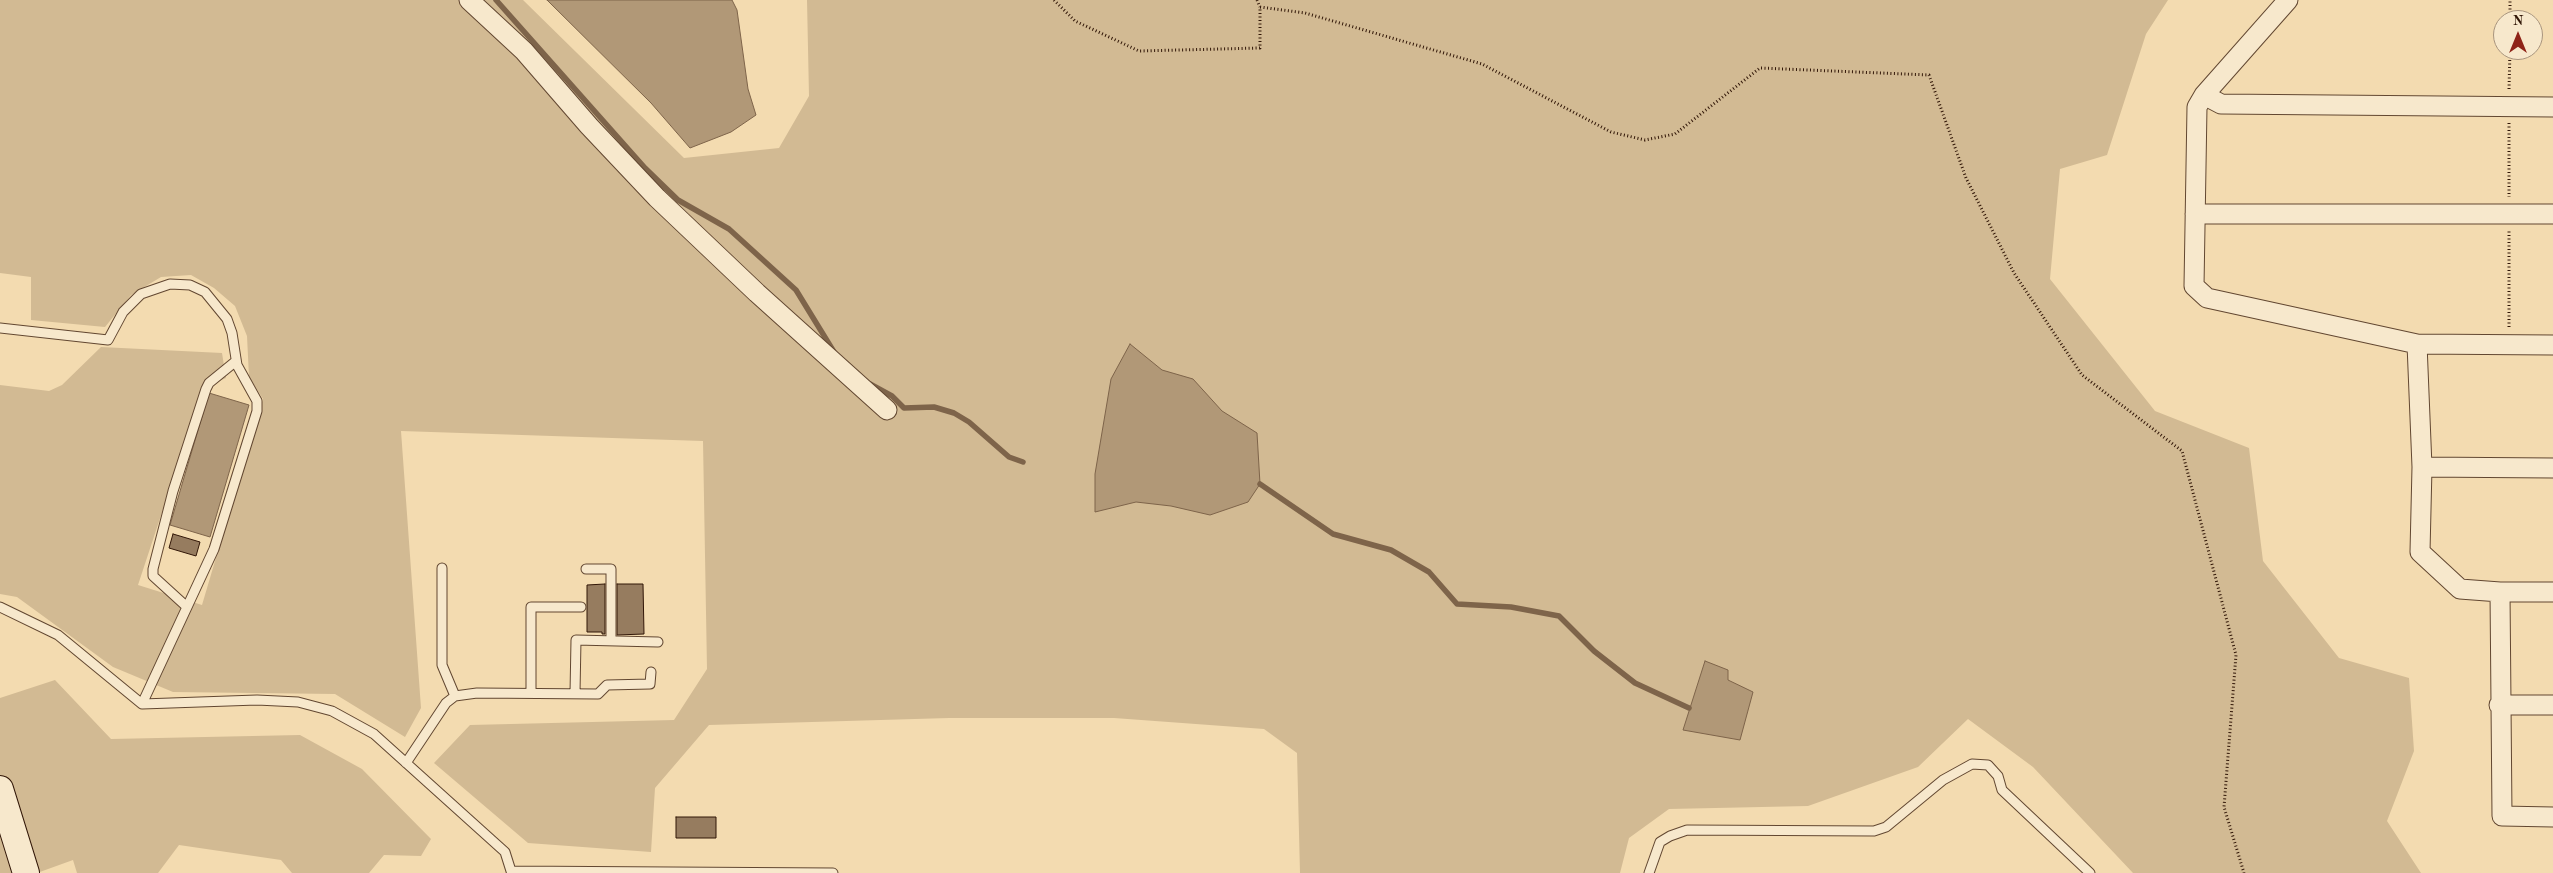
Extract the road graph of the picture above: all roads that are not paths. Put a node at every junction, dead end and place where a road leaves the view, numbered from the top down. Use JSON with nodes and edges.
{"nodes":[{"id":1,"x":470,"y":0,"type":"edge"},
{"id":2,"x":2288,"y":0,"type":"edge"},
{"id":3,"x":2204,"y":95,"type":"junction"},
{"id":4,"x":2553,"y":106,"type":"edge"},
{"id":5,"x":2194,"y":214,"type":"junction"},
{"id":6,"x":2553,"y":214,"type":"edge"},
{"id":7,"x":0,"y":328,"type":"edge"},
{"id":8,"x":2417,"y":344,"type":"junction"},
{"id":9,"x":2553,"y":345,"type":"edge"},
{"id":10,"x":236,"y":361,"type":"junction"},
{"id":11,"x":887,"y":410,"type":"dead end"},
{"id":12,"x":2422,"y":467,"type":"junction"},
{"id":13,"x":2553,"y":468,"type":"edge"},
{"id":14,"x":442,"y":568,"type":"dead end"},
{"id":15,"x":586,"y":569,"type":"dead end"},
{"id":16,"x":2500,"y":592,"type":"junction"},
{"id":17,"x":2553,"y":592,"type":"edge"},
{"id":18,"x":0,"y":607,"type":"edge"},
{"id":19,"x":187,"y":607,"type":"junction"},
{"id":20,"x":581,"y":607,"type":"dead end"},
{"id":21,"x":611,"y":640,"type":"junction"},
{"id":22,"x":658,"y":642,"type":"dead end"},
{"id":23,"x":651,"y":672,"type":"dead end"},
{"id":24,"x":531,"y":693,"type":"junction"},
{"id":25,"x":575,"y":693,"type":"junction"},
{"id":26,"x":455,"y":696,"type":"junction"},
{"id":27,"x":142,"y":704,"type":"junction"},
{"id":28,"x":2499,"y":705,"type":"junction"},
{"id":29,"x":2553,"y":705,"type":"edge"},
{"id":30,"x":406,"y":763,"type":"junction"},
{"id":31,"x":0,"y":789,"type":"edge"},
{"id":32,"x":2553,"y":817,"type":"edge"},
{"id":33,"x":26,"y":873,"type":"edge"},
{"id":34,"x":834,"y":873,"type":"edge"},
{"id":35,"x":1649,"y":873,"type":"edge"},
{"id":36,"x":2090,"y":873,"type":"edge"}],
"edges":[{"from":1,"to":11,"type":"street"},
{"from":2,"to":3,"type":"street"},
{"from":3,"to":4,"type":"street"},
{"from":3,"to":5,"type":"street"},
{"from":5,"to":6,"type":"street"},
{"from":5,"to":8,"type":"street"},
{"from":7,"to":10,"type":"lane"},
{"from":8,"to":9,"type":"street"},
{"from":8,"to":12,"type":"street"},
{"from":10,"to":19,"type":"lane"},
{"from":10,"to":19,"type":"lane"},
{"from":12,"to":13,"type":"street"},
{"from":12,"to":16,"type":"street"},
{"from":14,"to":26,"type":"lane"},
{"from":15,"to":21,"type":"lane"},
{"from":16,"to":17,"type":"street"},
{"from":16,"to":28,"type":"street"},
{"from":18,"to":27,"type":"lane"},
{"from":19,"to":27,"type":"lane"},
{"from":20,"to":24,"type":"lane"},
{"from":21,"to":22,"type":"lane"},
{"from":21,"to":25,"type":"lane"},
{"from":23,"to":25,"type":"lane"},
{"from":24,"to":25,"type":"lane"},
{"from":24,"to":26,"type":"lane"},
{"from":26,"to":30,"type":"lane"},
{"from":27,"to":30,"type":"lane"},
{"from":28,"to":29,"type":"street"},
{"from":28,"to":32,"type":"street"},
{"from":30,"to":34,"type":"lane"},
{"from":31,"to":33,"type":"street"},
{"from":35,"to":36,"type":"lane"}]}
